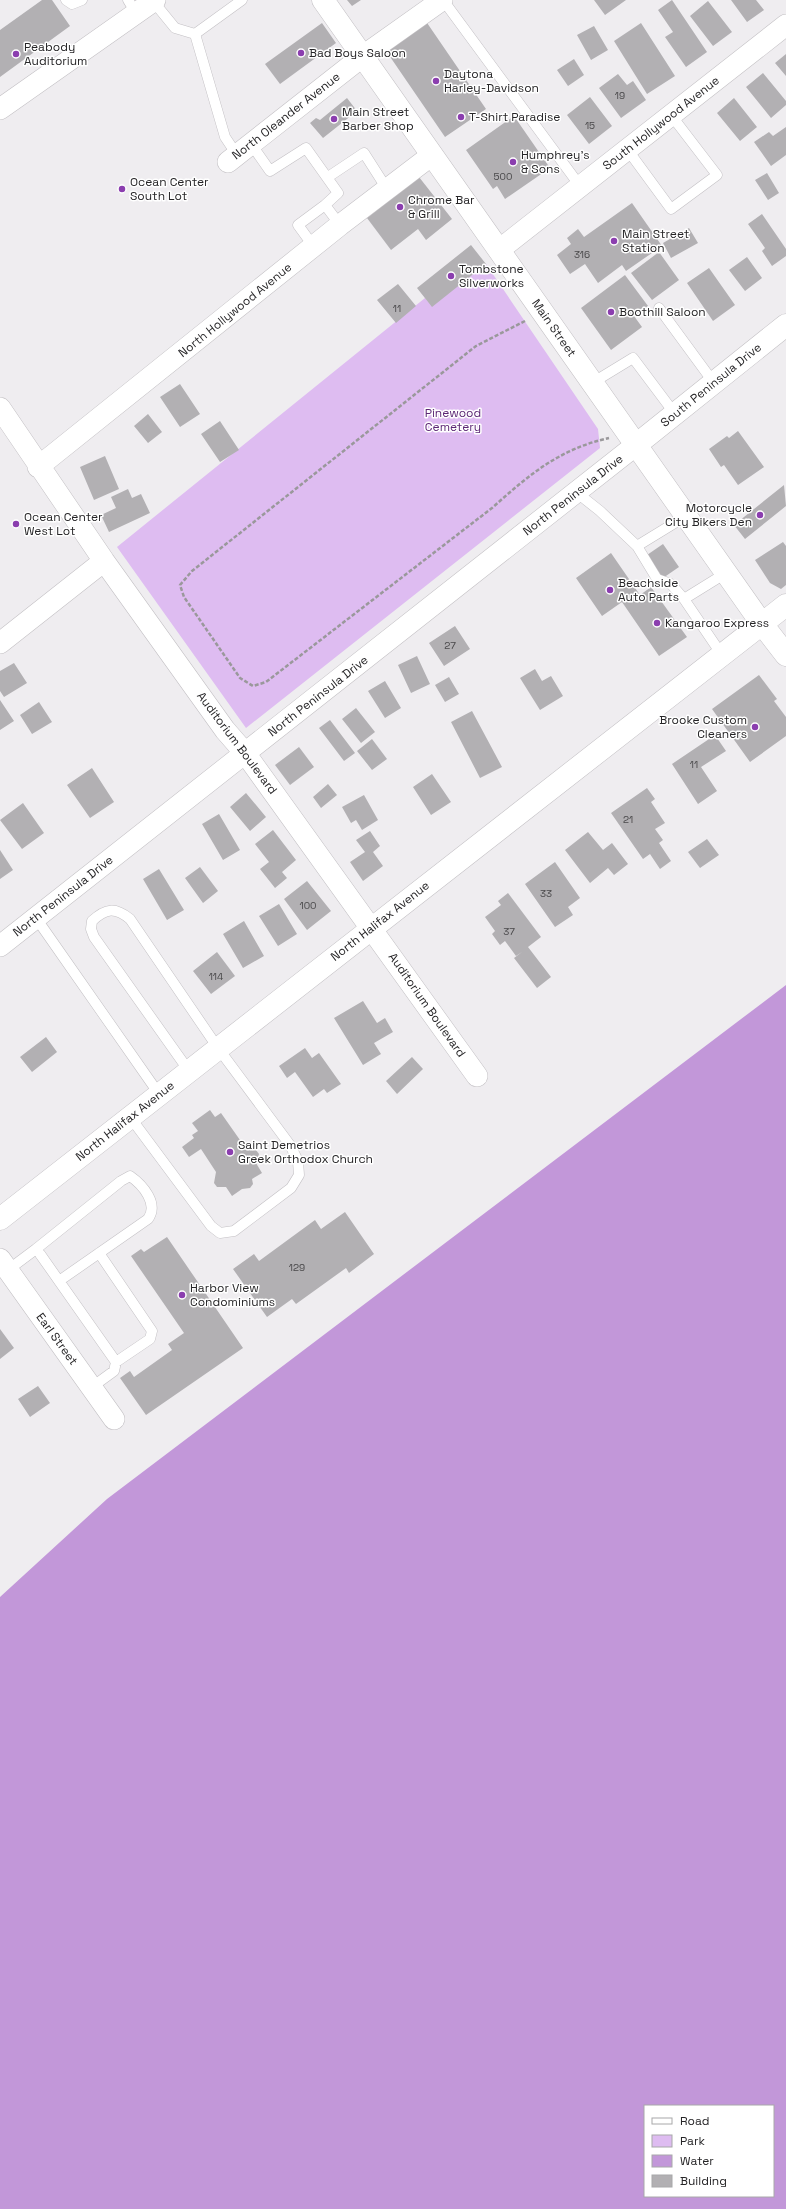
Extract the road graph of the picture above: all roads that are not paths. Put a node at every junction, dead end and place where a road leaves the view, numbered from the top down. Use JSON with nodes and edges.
{"nodes":[{"id":1,"x":66,"y":0,"type":"edge"},
{"id":2,"x":82,"y":0,"type":"edge"},
{"id":3,"x":154,"y":0,"type":"edge"},
{"id":4,"x":242,"y":0,"type":"edge"},
{"id":5,"x":323,"y":0,"type":"edge"},
{"id":6,"x":443,"y":0,"type":"edge"},
{"id":7,"x":132,"y":6,"type":"edge"},
{"id":8,"x":786,"y":25,"type":"edge"},
{"id":9,"x":195,"y":34,"type":"junction"},
{"id":10,"x":363,"y":56,"type":"junction"},
{"id":11,"x":0,"y":109,"type":"edge"},
{"id":12,"x":671,"y":115,"type":"junction"},
{"id":13,"x":627,"y":149,"type":"junction"},
{"id":14,"x":239,"y":154,"type":"junction"},
{"id":15,"x":432,"y":155,"type":"junction"},
{"id":16,"x":328,"y":178,"type":"junction"},
{"id":17,"x":580,"y":186,"type":"junction"},
{"id":18,"x":387,"y":189,"type":"junction"},
{"id":19,"x":325,"y":204,"type":"junction"},
{"id":20,"x":340,"y":225,"type":"junction"},
{"id":21,"x":314,"y":246,"type":"junction"},
{"id":22,"x":499,"y":250,"type":"junction"},
{"id":23,"x":659,"y":308,"type":"dead end"},
{"id":24,"x":786,"y":325,"type":"edge"},
{"id":25,"x":592,"y":383,"type":"junction"},
{"id":26,"x":714,"y":383,"type":"junction"},
{"id":27,"x":0,"y":408,"type":"edge"},
{"id":28,"x":675,"y":414,"type":"junction"},
{"id":29,"x":636,"y":445,"type":"junction"},
{"id":30,"x":38,"y":466,"type":"junction"},
{"id":31,"x":576,"y":492,"type":"junction"},
{"id":32,"x":686,"y":516,"type":"junction"},
{"id":33,"x":637,"y":546,"type":"junction"},
{"id":34,"x":104,"y":561,"type":"junction"},
{"id":35,"x":726,"y":573,"type":"junction"},
{"id":36,"x":684,"y":599,"type":"junction"},
{"id":37,"x":786,"y":605,"type":"edge"},
{"id":38,"x":762,"y":624,"type":"junction"},
{"id":39,"x":0,"y":644,"type":"edge"},
{"id":40,"x":722,"y":655,"type":"junction"},
{"id":41,"x":786,"y":656,"type":"edge"},
{"id":42,"x":245,"y":753,"type":"junction"},
{"id":43,"x":36,"y":918,"type":"junction"},
{"id":44,"x":372,"y":927,"type":"junction"},
{"id":45,"x":0,"y":946,"type":"edge"},
{"id":46,"x":218,"y":1048,"type":"junction"},
{"id":47,"x":189,"y":1070,"type":"junction"},
{"id":48,"x":477,"y":1076,"type":"dead end"},
{"id":49,"x":159,"y":1094,"type":"junction"},
{"id":50,"x":130,"y":1117,"type":"junction"},
{"id":51,"x":0,"y":1219,"type":"edge"},
{"id":52,"x":36,"y":1249,"type":"junction"},
{"id":53,"x":99,"y":1253,"type":"junction"},
{"id":54,"x":4,"y":1264,"type":"edge"},
{"id":55,"x":59,"y":1281,"type":"junction"},
{"id":56,"x":116,"y":1362,"type":"junction"},
{"id":57,"x":92,"y":1387,"type":"junction"},
{"id":58,"x":114,"y":1418,"type":"dead end"}],
"edges":[{"from":1,"to":2,"type":"lane"},
{"from":3,"to":7,"type":"street"},
{"from":3,"to":9,"type":"lane"},
{"from":4,"to":9,"type":"lane"},
{"from":5,"to":10,"type":"street","name":"Main Street"},
{"from":6,"to":10,"type":"street","name":"North Oleander Avenue"},
{"from":6,"to":17,"type":"lane"},
{"from":7,"to":11,"type":"street"},
{"from":8,"to":12,"type":"street","name":"South Hollywood Avenue"},
{"from":9,"to":14,"type":"lane"},
{"from":10,"to":14,"type":"street","name":"North Oleander Avenue"},
{"from":10,"to":15,"type":"street","name":"Main Street"},
{"from":12,"to":13,"type":"street","name":"South Hollywood Avenue"},
{"from":12,"to":13,"type":"lane"},
{"from":13,"to":17,"type":"street","name":"South Hollywood Avenue"},
{"from":14,"to":16,"type":"lane"},
{"from":15,"to":18,"type":"street","name":"North Hollywood Avenue"},
{"from":15,"to":22,"type":"street","name":"Main Street"},
{"from":16,"to":18,"type":"lane"},
{"from":16,"to":19,"type":"lane"},
{"from":17,"to":22,"type":"street","name":"South Hollywood Avenue"},
{"from":18,"to":20,"type":"street","name":"North Hollywood Avenue"},
{"from":19,"to":20,"type":"lane"},
{"from":19,"to":21,"type":"lane"},
{"from":20,"to":21,"type":"street","name":"North Hollywood Avenue"},
{"from":21,"to":30,"type":"street","name":"North Hollywood Avenue"},
{"from":22,"to":25,"type":"street","name":"Main Street"},
{"from":23,"to":26,"type":"lane"},
{"from":24,"to":26,"type":"street","name":"South Peninsula Drive"},
{"from":25,"to":28,"type":"lane"},
{"from":25,"to":29,"type":"street","name":"Main Street"},
{"from":26,"to":28,"type":"street","name":"South Peninsula Drive"},
{"from":27,"to":30,"type":"street","name":"Auditorium Boulevard"},
{"from":28,"to":29,"type":"street","name":"South Peninsula Drive"},
{"from":29,"to":31,"type":"street","name":"North Peninsula Drive"},
{"from":29,"to":32,"type":"street","name":"Main Street"},
{"from":30,"to":34,"type":"street","name":"Auditorium Boulevard"},
{"from":31,"to":33,"type":"lane"},
{"from":31,"to":42,"type":"street","name":"North Peninsula Drive"},
{"from":32,"to":33,"type":"lane"},
{"from":32,"to":35,"type":"street","name":"Main Street"},
{"from":33,"to":36,"type":"lane"},
{"from":34,"to":39,"type":"street"},
{"from":34,"to":42,"type":"street","name":"Auditorium Boulevard"},
{"from":35,"to":36,"type":"lane"},
{"from":35,"to":38,"type":"street","name":"Main Street"},
{"from":36,"to":40,"type":"lane"},
{"from":37,"to":38,"type":"street","name":"North Halifax Avenue"},
{"from":38,"to":40,"type":"street","name":"North Halifax Avenue"},
{"from":38,"to":41,"type":"street","name":"Main Street"},
{"from":40,"to":44,"type":"street","name":"North Halifax Avenue"},
{"from":42,"to":43,"type":"street","name":"North Peninsula Drive"},
{"from":42,"to":44,"type":"street","name":"Auditorium Boulevard"},
{"from":43,"to":45,"type":"street","name":"North Peninsula Drive"},
{"from":43,"to":49,"type":"lane"},
{"from":44,"to":46,"type":"street","name":"North Halifax Avenue"},
{"from":44,"to":48,"type":"street","name":"Auditorium Boulevard"},
{"from":46,"to":47,"type":"street","name":"North Halifax Avenue"},
{"from":46,"to":47,"type":"lane"},
{"from":46,"to":50,"type":"lane"},
{"from":47,"to":49,"type":"street","name":"North Halifax Avenue"},
{"from":49,"to":50,"type":"street","name":"North Halifax Avenue"},
{"from":50,"to":51,"type":"street","name":"North Halifax Avenue"},
{"from":52,"to":53,"type":"lane"},
{"from":52,"to":54,"type":"lane"},
{"from":52,"to":55,"type":"lane"},
{"from":53,"to":55,"type":"lane"},
{"from":53,"to":56,"type":"lane"},
{"from":54,"to":57,"type":"street","name":"Earl Street"},
{"from":55,"to":56,"type":"lane"},
{"from":56,"to":57,"type":"lane"},
{"from":57,"to":58,"type":"street","name":"Earl Street"}]}
